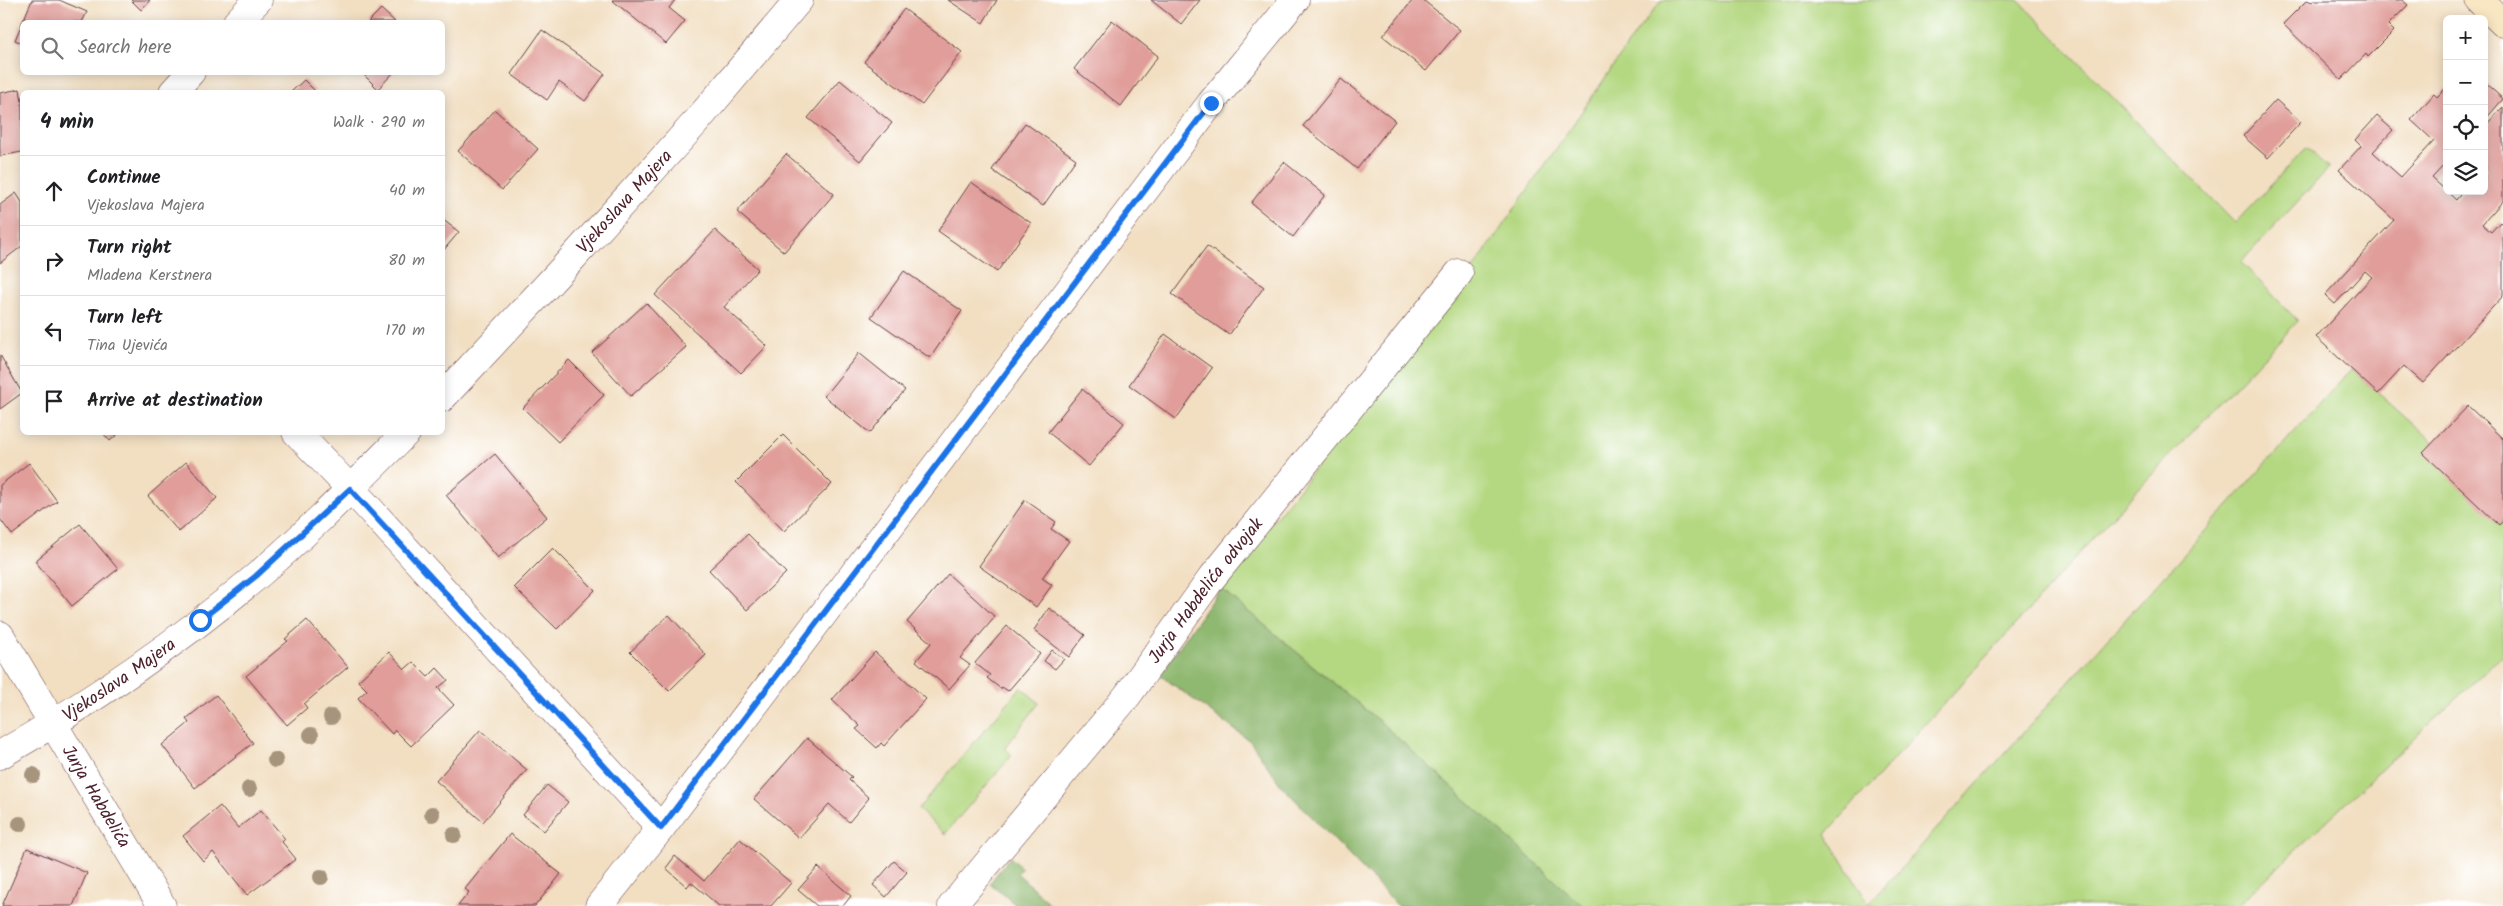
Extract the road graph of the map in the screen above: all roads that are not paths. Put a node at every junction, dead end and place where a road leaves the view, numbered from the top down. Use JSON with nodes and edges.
{"nodes":[{"id":1,"x":258,"y":0,"type":"edge"},
{"id":2,"x":799,"y":0,"type":"edge"},
{"id":3,"x":1295,"y":0,"type":"edge"},
{"id":4,"x":2481,"y":1,"type":"edge"},
{"id":5,"x":239,"y":20,"type":"edge"},
{"id":6,"x":2503,"y":23,"type":"edge"},
{"id":7,"x":188,"y":75,"type":"edge"},
{"id":8,"x":175,"y":90,"type":"edge"},
{"id":9,"x":1459,"y":273,"type":"dead end"},
{"id":10,"x":445,"y":395,"type":"edge"},
{"id":11,"x":299,"y":435,"type":"edge"},
{"id":12,"x":404,"y":435,"type":"edge"},
{"id":13,"x":350,"y":489,"type":"junction"},
{"id":14,"x":0,"y":635,"type":"edge"},
{"id":15,"x":54,"y":724,"type":"junction"},
{"id":16,"x":0,"y":755,"type":"edge"},
{"id":17,"x":661,"y":828,"type":"junction"},
{"id":18,"x":162,"y":906,"type":"edge"},
{"id":19,"x":599,"y":906,"type":"edge"},
{"id":20,"x":952,"y":906,"type":"edge"}],
"edges":[{"from":1,"to":5,"type":"street"},
{"from":2,"to":10,"type":"street","name":"Vjekoslava Majera"},
{"from":3,"to":17,"type":"street"},
{"from":4,"to":6,"type":"main road"},
{"from":7,"to":8,"type":"street"},
{"from":9,"to":20,"type":"street","name":"Jurja Habdelića odvojak"},
{"from":11,"to":13,"type":"street"},
{"from":12,"to":13,"type":"street","name":"Vjekoslava Majera"},
{"from":13,"to":15,"type":"street","name":"Vjekoslava Majera"},
{"from":13,"to":17,"type":"street"},
{"from":14,"to":15,"type":"street","name":"Jurja Habdelića"},
{"from":15,"to":16,"type":"street","name":"Vjekoslava Majera"},
{"from":15,"to":18,"type":"street","name":"Jurja Habdelića"},
{"from":17,"to":19,"type":"street"}]}
